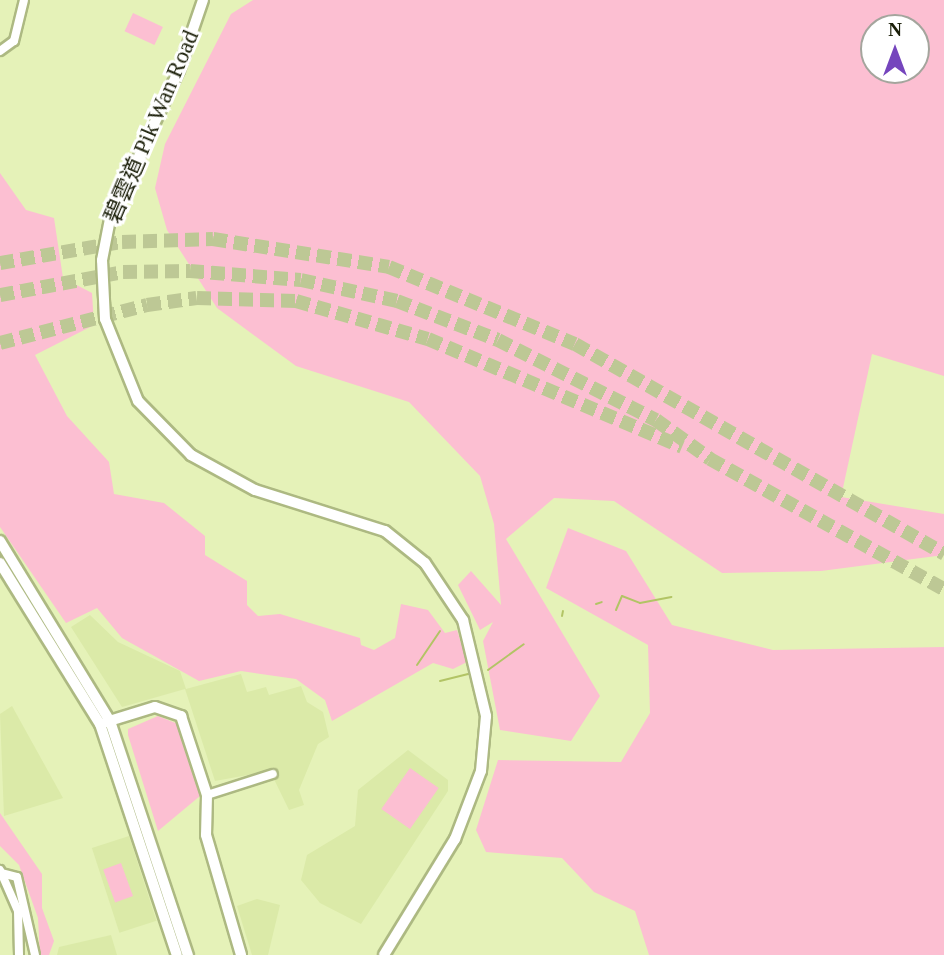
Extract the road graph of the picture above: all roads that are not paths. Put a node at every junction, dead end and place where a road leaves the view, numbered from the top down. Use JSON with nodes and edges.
{"nodes":[{"id":1,"x":24,"y":0,"type":"edge"},
{"id":2,"x":203,"y":0,"type":"edge"},
{"id":3,"x":0,"y":51,"type":"edge"},
{"id":4,"x":0,"y":541,"type":"edge"},
{"id":5,"x":0,"y":564,"type":"edge"},
{"id":6,"x":105,"y":722,"type":"junction"},
{"id":7,"x":273,"y":774,"type":"dead end"},
{"id":8,"x":207,"y":795,"type":"junction"},
{"id":9,"x":1,"y":872,"type":"edge"},
{"id":10,"x":19,"y":955,"type":"edge"},
{"id":11,"x":35,"y":955,"type":"edge"},
{"id":12,"x":177,"y":955,"type":"edge"},
{"id":13,"x":188,"y":955,"type":"edge"},
{"id":14,"x":241,"y":955,"type":"edge"},
{"id":15,"x":384,"y":955,"type":"edge"}],
"edges":[{"from":1,"to":3,"type":"street"},
{"from":2,"to":15,"type":"main road","name":"碧雲道 Pik Wan Road"},
{"from":4,"to":6,"type":"main road"},
{"from":5,"to":6,"type":"main road"},
{"from":6,"to":8,"type":"main road"},
{"from":6,"to":12,"type":"main road"},
{"from":6,"to":13,"type":"main road"},
{"from":7,"to":8,"type":"street"},
{"from":8,"to":14,"type":"main road"},
{"from":9,"to":10,"type":"street"},
{"from":9,"to":11,"type":"street"}]}
